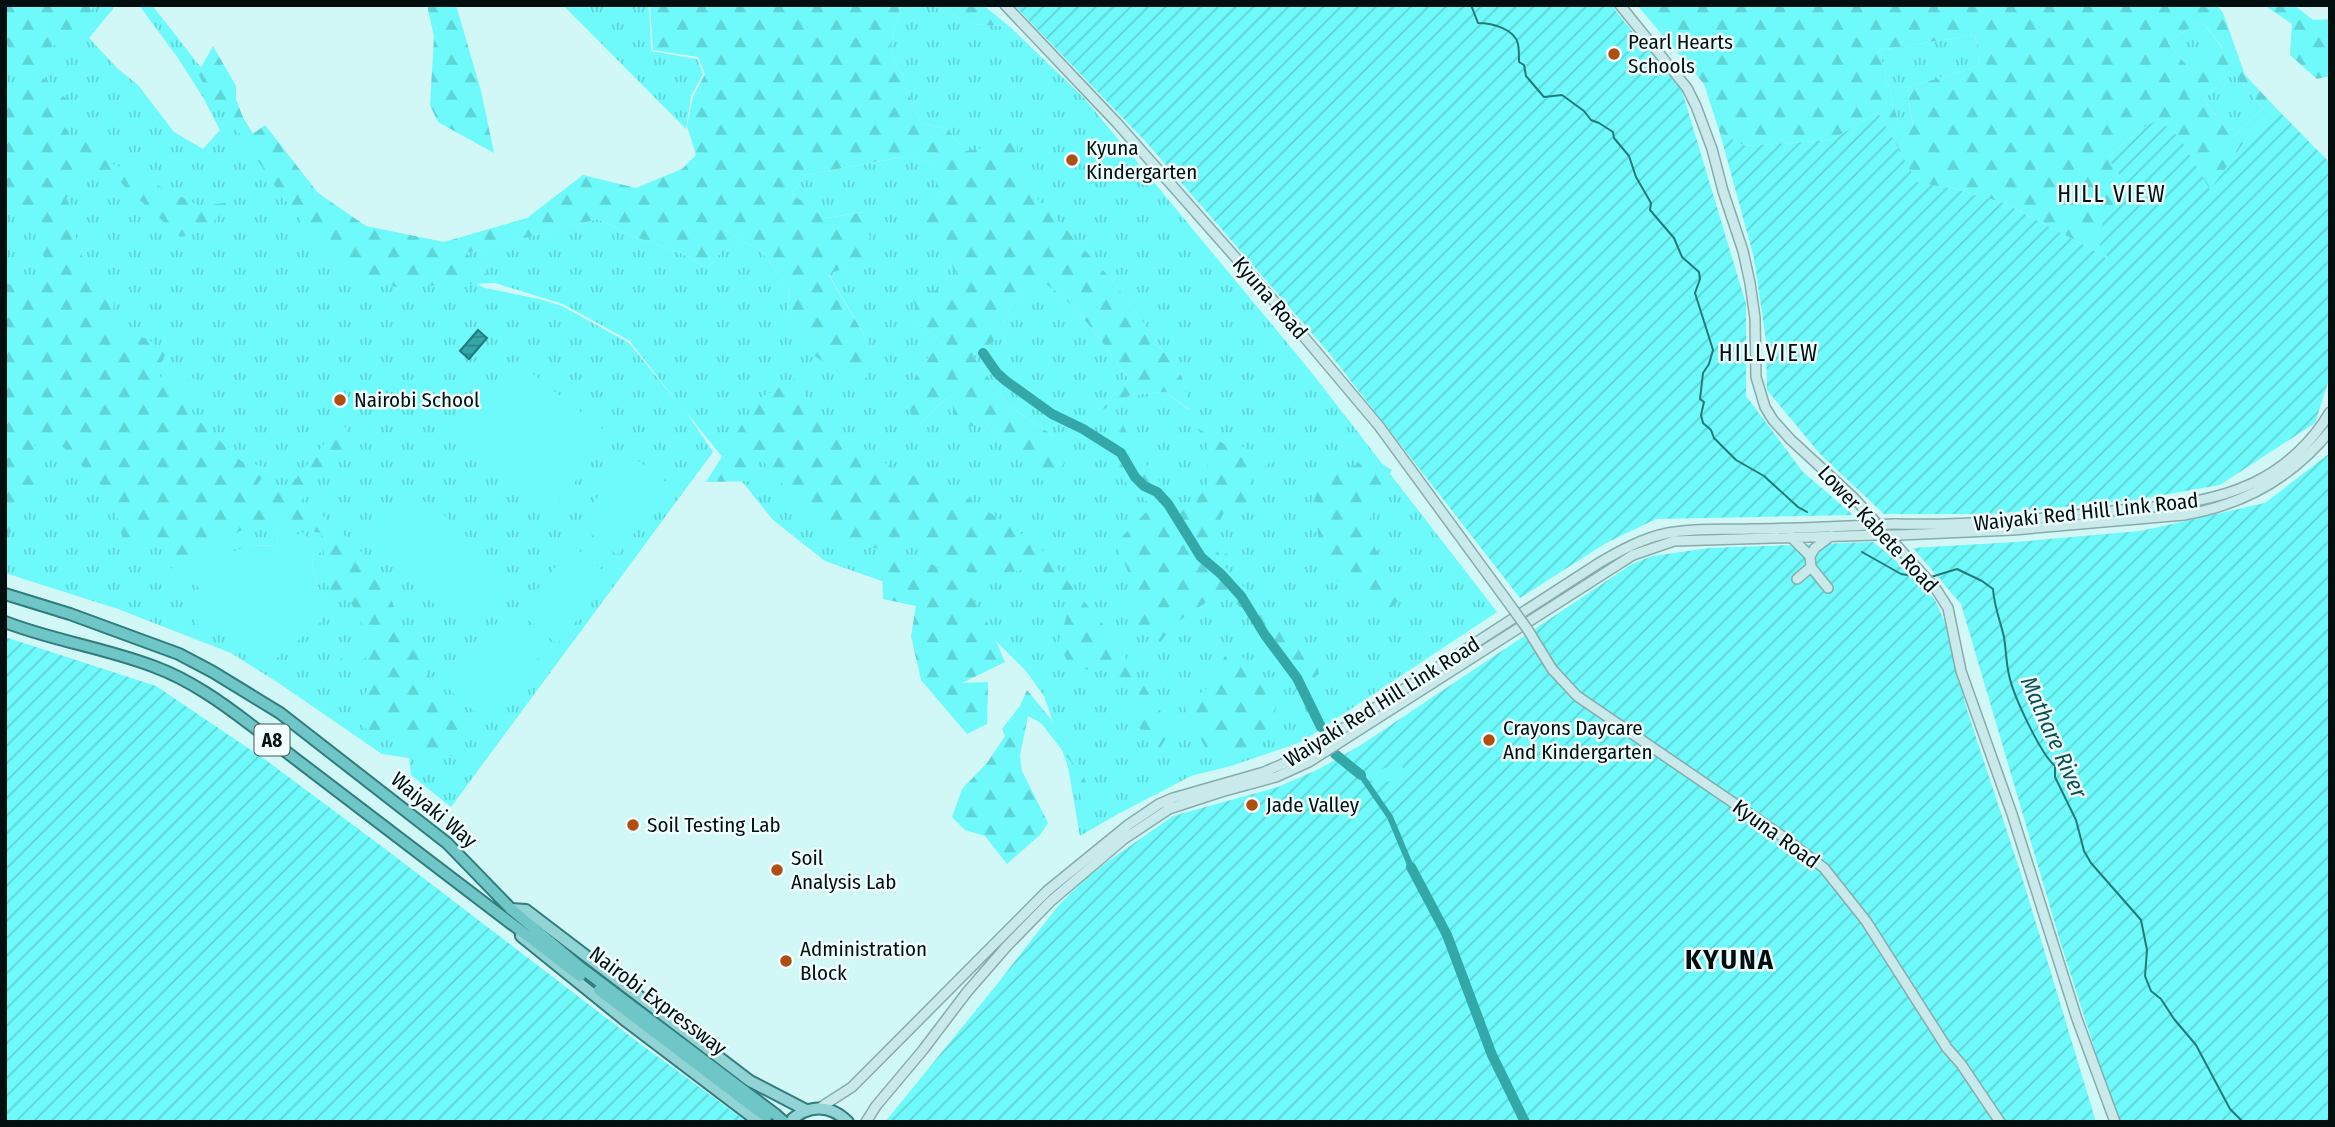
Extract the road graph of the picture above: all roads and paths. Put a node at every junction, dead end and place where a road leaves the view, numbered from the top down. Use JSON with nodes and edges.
{"nodes":[{"id":1,"x":1005,"y":5,"type":"edge"},
{"id":2,"x":1620,"y":5,"type":"edge"},
{"id":3,"x":2330,"y":412,"type":"edge"},
{"id":4,"x":2330,"y":431,"type":"edge"},
{"id":5,"x":1831,"y":536,"type":"junction"},
{"id":6,"x":1791,"y":537,"type":"junction"},
{"id":7,"x":1810,"y":556,"type":"junction"},
{"id":8,"x":1811,"y":567,"type":"junction"},
{"id":9,"x":1797,"y":579,"type":"dead end"},
{"id":10,"x":1828,"y":588,"type":"dead end"},
{"id":11,"x":5,"y":594,"type":"edge"},
{"id":12,"x":5,"y":622,"type":"edge"},
{"id":13,"x":511,"y":909,"type":"junction"},
{"id":14,"x":505,"y":920,"type":"junction"},
{"id":15,"x":581,"y":972,"type":"junction"},
{"id":16,"x":952,"y":987,"type":"junction"},
{"id":17,"x":967,"y":992,"type":"junction"},
{"id":18,"x":750,"y":1081,"type":"junction"},
{"id":19,"x":821,"y":1107,"type":"junction"},
{"id":20,"x":806,"y":1110,"type":"junction"},
{"id":21,"x":770,"y":1121,"type":"edge"},
{"id":22,"x":787,"y":1122,"type":"edge"},
{"id":23,"x":848,"y":1122,"type":"edge"},
{"id":24,"x":866,"y":1122,"type":"edge"},
{"id":25,"x":2000,"y":1122,"type":"edge"},
{"id":26,"x":2115,"y":1122,"type":"edge"}],
"edges":[{"from":1,"to":25,"type":"main road","name":"Kyuna Road","bridge":true},
{"from":2,"to":26,"type":"main road","name":"Lower Kabete Road"},
{"from":3,"to":16,"type":"main road","name":"Waiyaki Red Hill Link Road","bridge":true},
{"from":4,"to":5,"type":"main road","name":"Waiyaki Red Hill Link Road","bridge":true},
{"from":5,"to":6,"type":"main road","name":"Waiyaki Red Hill Link Road"},
{"from":5,"to":7,"type":"main road"},
{"from":6,"to":7,"type":"main road"},
{"from":6,"to":17,"type":"main road","name":"Waiyaki Red Hill Link Road"},
{"from":7,"to":8,"type":"main road"},
{"from":8,"to":9,"type":"main road"},
{"from":8,"to":10,"type":"main road"},
{"from":11,"to":13,"type":"highway","name":"Waiyaki Way","number":"A8"},
{"from":12,"to":14,"type":"highway","name":"Waiyaki Way","number":"A8"},
{"from":13,"to":15,"type":"highway","name":"Nairobi Expressway","number":"A8"},
{"from":13,"to":18,"type":"main road","name":"Waiyaki Way"},
{"from":14,"to":15,"type":"highway","name":"Nairobi Expressway","number":"A8"},
{"from":14,"to":21,"type":"main road","name":"Waiyaki Way","number":"A8"},
{"from":15,"to":21,"type":"highway","name":"Nairobi Expressway","number":"A8"},
{"from":15,"to":22,"type":"highway","name":"Nairobi Expressway","number":"A8"},
{"from":16,"to":17,"type":"main road"},
{"from":16,"to":19,"type":"main road","name":"Waiyaki Red Hill Link Road"},
{"from":17,"to":24,"type":"main road","name":"Waiyaki Red Hill Link Road"},
{"from":18,"to":20,"type":"main road","name":"Waiyaki Way"},
{"from":18,"to":21,"type":"main road"},
{"from":19,"to":20,"type":"main road"},
{"from":19,"to":23,"type":"main road"},
{"from":20,"to":22,"type":"main road"}]}
